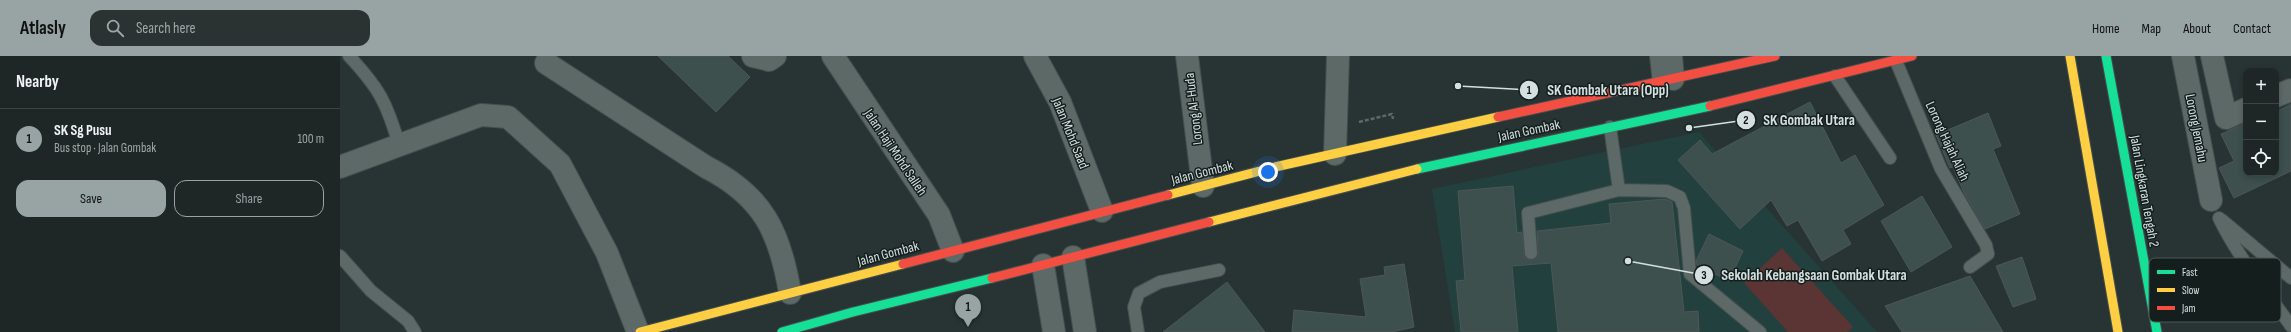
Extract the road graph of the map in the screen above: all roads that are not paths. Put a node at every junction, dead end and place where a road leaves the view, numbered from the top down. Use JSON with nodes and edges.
{"nodes":[{"id":1,"x":349,"y":56,"type":"edge"},
{"id":2,"x":753,"y":56,"type":"edge"},
{"id":3,"x":775,"y":56,"type":"edge"},
{"id":4,"x":833,"y":56,"type":"edge"},
{"id":5,"x":1188,"y":56,"type":"edge"},
{"id":6,"x":1338,"y":56,"type":"edge"},
{"id":7,"x":1656,"y":56,"type":"edge"},
{"id":8,"x":1672,"y":56,"type":"edge"},
{"id":9,"x":1775,"y":56,"type":"edge"},
{"id":10,"x":1912,"y":56,"type":"edge"},
{"id":11,"x":2070,"y":56,"type":"edge"},
{"id":12,"x":2106,"y":56,"type":"edge"},
{"id":13,"x":2183,"y":56,"type":"edge"},
{"id":14,"x":2212,"y":56,"type":"edge"},
{"id":15,"x":1040,"y":58,"type":"edge"},
{"id":16,"x":1896,"y":61,"type":"junction"},
{"id":17,"x":546,"y":63,"type":"dead end"},
{"id":18,"x":1835,"y":76,"type":"junction"},
{"id":19,"x":1666,"y":81,"type":"junction"},
{"id":20,"x":2291,"y":90,"type":"edge"},
{"id":21,"x":2279,"y":95,"type":"edge"},
{"id":22,"x":2243,"y":110,"type":"edge"},
{"id":23,"x":1610,"y":127,"type":"junction"},
{"id":24,"x":399,"y":145,"type":"junction"},
{"id":25,"x":1335,"y":154,"type":"junction"},
{"id":26,"x":1890,"y":158,"type":"dead end"},
{"id":27,"x":340,"y":167,"type":"edge"},
{"id":28,"x":1203,"y":186,"type":"junction"},
{"id":29,"x":1619,"y":190,"type":"junction"},
{"id":30,"x":2215,"y":209,"type":"junction"},
{"id":31,"x":1102,"y":211,"type":"junction"},
{"id":32,"x":953,"y":251,"type":"junction"},
{"id":33,"x":1531,"y":253,"type":"dead end"},
{"id":34,"x":340,"y":256,"type":"edge"},
{"id":35,"x":1073,"y":257,"type":"junction"},
{"id":36,"x":2242,"y":258,"type":"edge"},
{"id":37,"x":2269,"y":258,"type":"edge"},
{"id":38,"x":1043,"y":265,"type":"junction"},
{"id":39,"x":1970,"y":268,"type":"dead end"},
{"id":40,"x":2281,"y":269,"type":"edge"},
{"id":41,"x":1219,"y":270,"type":"dead end"},
{"id":42,"x":2291,"y":278,"type":"edge"},
{"id":43,"x":2149,"y":289,"type":"edge"},
{"id":44,"x":790,"y":293,"type":"junction"},
{"id":45,"x":2281,"y":312,"type":"edge"},
{"id":46,"x":2155,"y":322,"type":"edge"},
{"id":47,"x":2291,"y":326,"type":"edge"},
{"id":48,"x":415,"y":332,"type":"edge"},
{"id":49,"x":639,"y":332,"type":"edge"},
{"id":50,"x":782,"y":332,"type":"edge"},
{"id":51,"x":1054,"y":332,"type":"edge"},
{"id":52,"x":1085,"y":332,"type":"edge"},
{"id":53,"x":1138,"y":332,"type":"edge"},
{"id":54,"x":1760,"y":332,"type":"edge"},
{"id":55,"x":2118,"y":332,"type":"edge"},
{"id":56,"x":2157,"y":332,"type":"edge"}],
"edges":[{"from":1,"to":24,"type":"lane"},
{"from":2,"to":3,"type":"street"},
{"from":4,"to":32,"type":"street","name":"Jalan Haji Mohd Salleh"},
{"from":5,"to":28,"type":"street","name":"Lorong Al-Huda"},
{"from":6,"to":25,"type":"street"},
{"from":7,"to":19,"type":"lane"},
{"from":8,"to":19,"type":"street"},
{"from":9,"to":19,"type":"main road","name":"Jalan Gombak"},
{"from":10,"to":16,"type":"main road","name":"Jalan Gombak"},
{"from":11,"to":55,"type":"main road"},
{"from":12,"to":43,"type":"main road","name":"Jalan Lingkaran Tengah 2"},
{"from":13,"to":30,"type":"street","name":"Lorong Jemahu"},
{"from":14,"to":22,"type":"street"},
{"from":15,"to":31,"type":"street","name":"Jalan Mohd Saad"},
{"from":16,"to":18,"type":"main road","name":"Jalan Gombak"},
{"from":16,"to":39,"type":"lane","name":"Lorong Hajah Aliah"},
{"from":17,"to":44,"type":"street"},
{"from":18,"to":23,"type":"main road","name":"Jalan Gombak"},
{"from":18,"to":26,"type":"lane"},
{"from":19,"to":25,"type":"main road","name":"Jalan Gombak"},
{"from":20,"to":21,"type":"street"},
{"from":23,"to":29,"type":"lane"},
{"from":23,"to":35,"type":"main road","name":"Jalan Gombak"},
{"from":24,"to":27,"type":"street"},
{"from":24,"to":49,"type":"street"},
{"from":25,"to":28,"type":"main road","name":"Jalan Gombak"},
{"from":28,"to":31,"type":"main road","name":"Jalan Gombak"},
{"from":29,"to":33,"type":"lane"},
{"from":29,"to":54,"type":"lane"},
{"from":30,"to":36,"type":"lane"},
{"from":30,"to":37,"type":"lane"},
{"from":31,"to":32,"type":"main road","name":"Jalan Gombak"},
{"from":32,"to":44,"type":"main road","name":"Jalan Gombak"},
{"from":34,"to":48,"type":"lane"},
{"from":35,"to":38,"type":"main road","name":"Jalan Gombak"},
{"from":35,"to":52,"type":"street"},
{"from":38,"to":50,"type":"main road","name":"Jalan Gombak"},
{"from":38,"to":51,"type":"street"},
{"from":40,"to":42,"type":"lane"},
{"from":41,"to":53,"type":"lane"},
{"from":44,"to":49,"type":"main road","name":"Jalan Gombak"},
{"from":45,"to":47,"type":"lane"},
{"from":46,"to":56,"type":"main road","name":"Jalan Lingkaran Tengah 2"}]}
